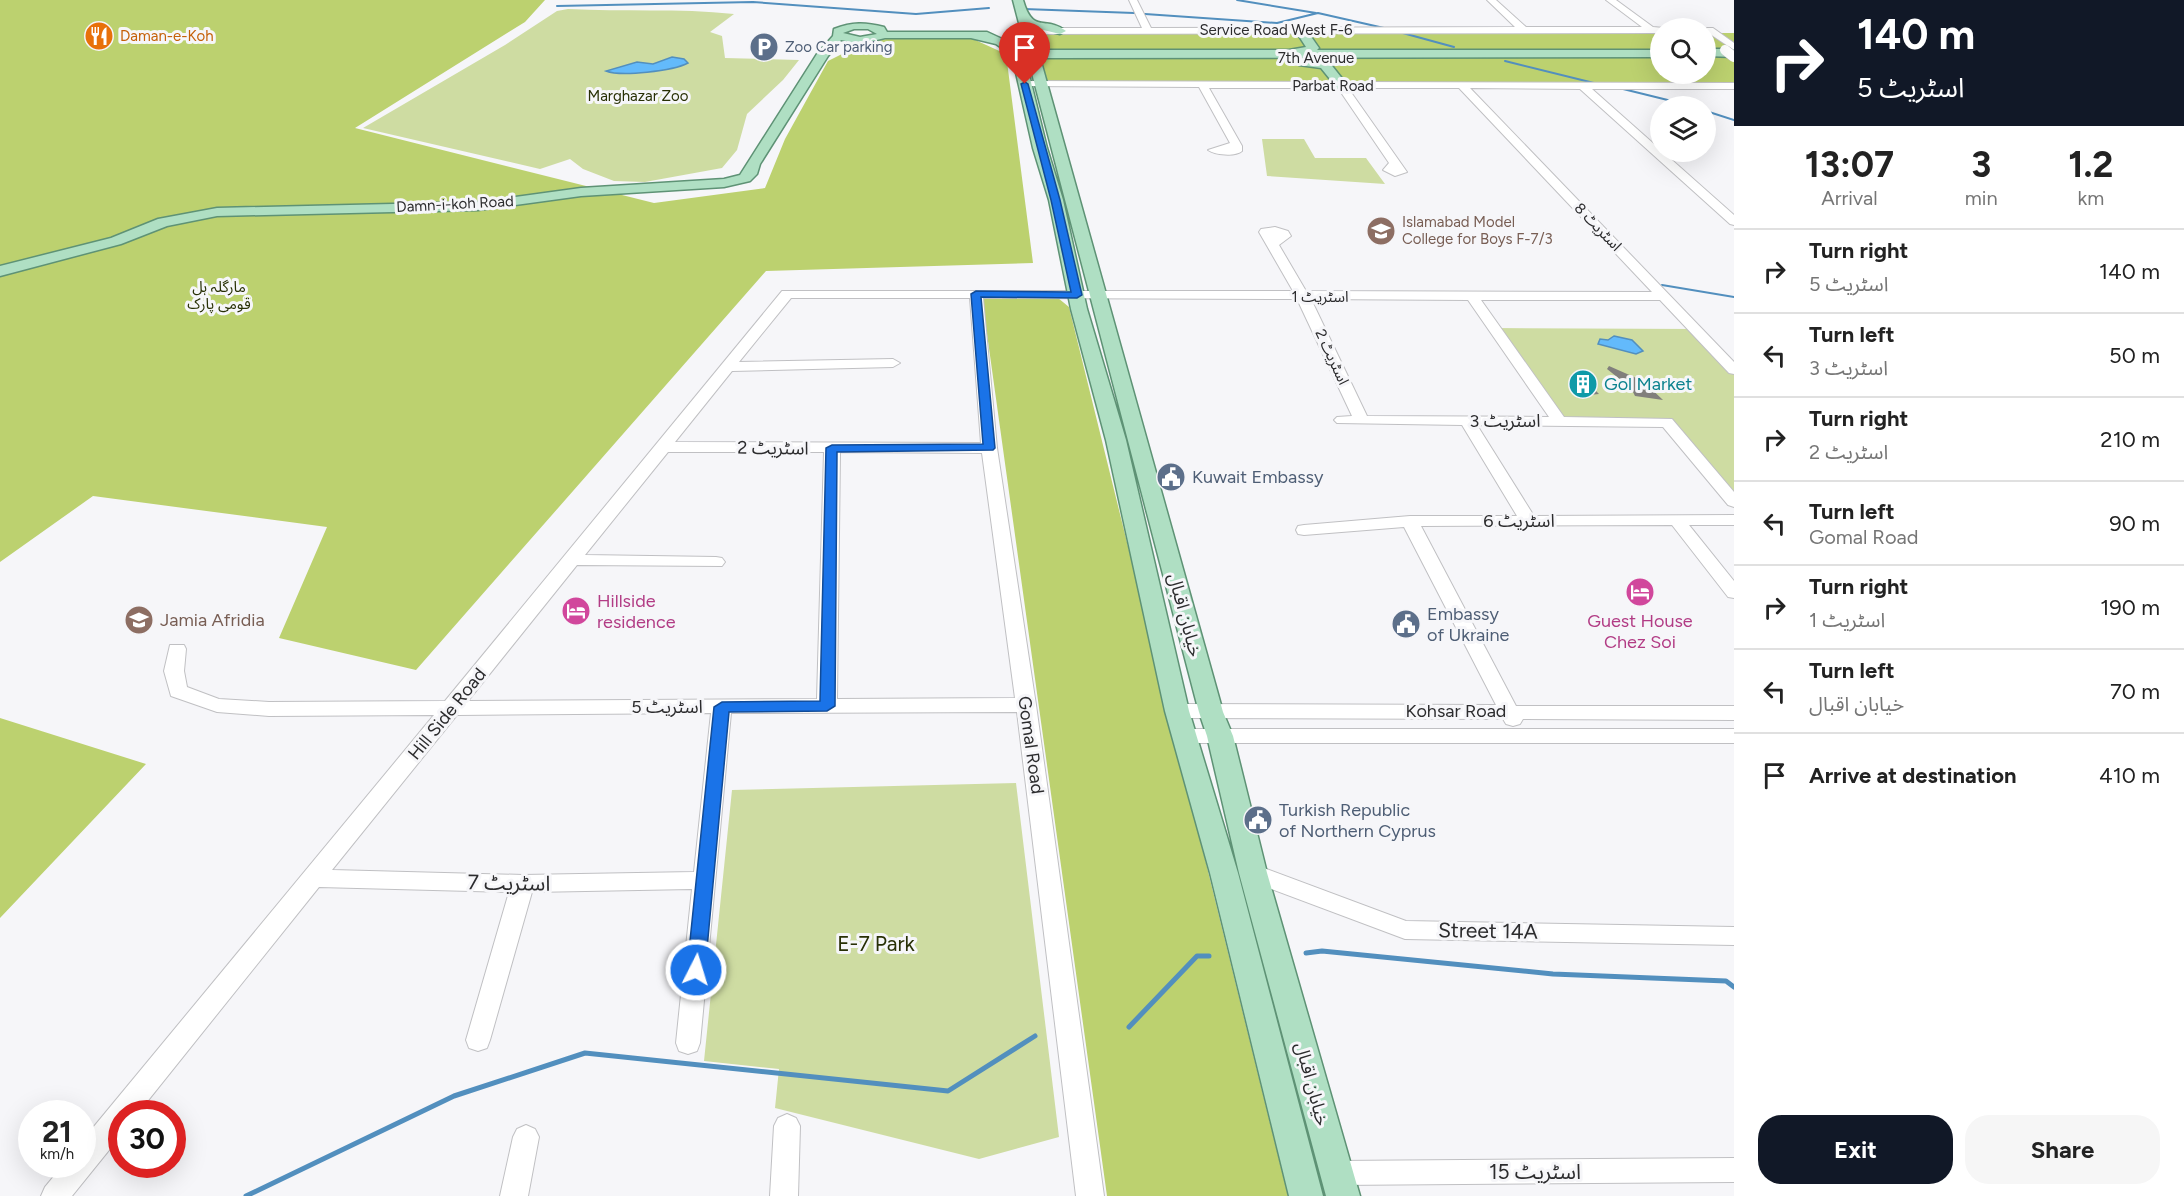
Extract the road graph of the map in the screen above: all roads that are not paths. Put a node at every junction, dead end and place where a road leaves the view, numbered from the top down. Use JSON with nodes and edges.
{"nodes":[{"id":1,"x":1133,"y":0,"type":"edge"},
{"id":2,"x":1491,"y":0,"type":"edge"},
{"id":3,"x":1610,"y":0,"type":"edge"},
{"id":4,"x":1020,"y":8,"type":"edge"},
{"id":5,"x":995,"y":27,"type":"dead end"},
{"id":6,"x":1650,"y":27,"type":"edge"},
{"id":7,"x":1300,"y":30,"type":"junction"},
{"id":8,"x":1315,"y":30,"type":"junction"},
{"id":9,"x":1060,"y":31,"type":"junction"},
{"id":10,"x":1148,"y":31,"type":"junction"},
{"id":11,"x":1524,"y":31,"type":"junction"},
{"id":12,"x":1650,"y":32,"type":"edge"},
{"id":13,"x":883,"y":33,"type":"junction"},
{"id":14,"x":970,"y":33,"type":"junction"},
{"id":15,"x":1013,"y":33,"type":"junction"},
{"id":16,"x":839,"y":36,"type":"junction"},
{"id":17,"x":1716,"y":39,"type":"edge"},
{"id":18,"x":1716,"y":39,"type":"edge"},
{"id":19,"x":862,"y":40,"type":"junction"},
{"id":20,"x":1732,"y":46,"type":"edge"},
{"id":21,"x":1716,"y":50,"type":"edge"},
{"id":22,"x":1716,"y":53,"type":"edge"},
{"id":23,"x":1199,"y":56,"type":"junction"},
{"id":24,"x":1440,"y":56,"type":"junction"},
{"id":25,"x":1650,"y":56,"type":"edge"},
{"id":26,"x":1029,"y":57,"type":"junction"},
{"id":27,"x":822,"y":58,"type":"junction"},
{"id":28,"x":1734,"y":80,"type":"edge"},
{"id":29,"x":1203,"y":86,"type":"junction"},
{"id":30,"x":1342,"y":86,"type":"junction"},
{"id":31,"x":1357,"y":86,"type":"junction"},
{"id":32,"x":1462,"y":86,"type":"junction"},
{"id":33,"x":1583,"y":86,"type":"junction"},
{"id":34,"x":1642,"y":86,"type":"junction"},
{"id":35,"x":1734,"y":86,"type":"edge"},
{"id":36,"x":1230,"y":146,"type":"dead end"},
{"id":37,"x":1395,"y":165,"type":"dead end"},
{"id":38,"x":1734,"y":222,"type":"edge"},
{"id":39,"x":1272,"y":244,"type":"dead end"},
{"id":40,"x":0,"y":271,"type":"edge"},
{"id":41,"x":976,"y":294,"type":"junction"},
{"id":42,"x":1088,"y":295,"type":"junction"},
{"id":43,"x":1472,"y":296,"type":"junction"},
{"id":44,"x":1664,"y":296,"type":"junction"},
{"id":45,"x":1303,"y":297,"type":"junction"},
{"id":46,"x":772,"y":314,"type":"joint"},
{"id":47,"x":893,"y":363,"type":"dead end"},
{"id":48,"x":730,"y":367,"type":"junction"},
{"id":49,"x":1734,"y":370,"type":"edge"},
{"id":50,"x":1342,"y":420,"type":"dead end"},
{"id":51,"x":1362,"y":420,"type":"junction"},
{"id":52,"x":1467,"y":421,"type":"junction"},
{"id":53,"x":1560,"y":422,"type":"junction"},
{"id":54,"x":665,"y":447,"type":"junction"},
{"id":55,"x":832,"y":448,"type":"junction"},
{"id":56,"x":989,"y":448,"type":"junction"},
{"id":57,"x":1734,"y":502,"type":"edge"},
{"id":58,"x":1734,"y":520,"type":"edge"},
{"id":59,"x":1410,"y":521,"type":"junction"},
{"id":60,"x":1529,"y":521,"type":"junction"},
{"id":61,"x":1677,"y":521,"type":"junction"},
{"id":62,"x":1304,"y":530,"type":"dead end"},
{"id":63,"x":573,"y":560,"type":"junction"},
{"id":64,"x":716,"y":561,"type":"dead end"},
{"id":65,"x":1734,"y":592,"type":"edge"},
{"id":66,"x":177,"y":649,"type":"dead end"},
{"id":67,"x":1026,"y":705,"type":"junction"},
{"id":68,"x":827,"y":706,"type":"junction"},
{"id":69,"x":722,"y":707,"type":"junction"},
{"id":70,"x":452,"y":708,"type":"junction"},
{"id":71,"x":1177,"y":711,"type":"junction"},
{"id":72,"x":1508,"y":711,"type":"junction"},
{"id":73,"x":1211,"y":712,"type":"junction"},
{"id":74,"x":1734,"y":713,"type":"edge"},
{"id":75,"x":1523,"y":735,"type":"junction"},
{"id":76,"x":1185,"y":736,"type":"junction"},
{"id":77,"x":1220,"y":736,"type":"junction"},
{"id":78,"x":1734,"y":736,"type":"edge"},
{"id":79,"x":1253,"y":873,"type":"junction"},
{"id":80,"x":313,"y":878,"type":"junction"},
{"id":81,"x":704,"y":880,"type":"junction"},
{"id":82,"x":523,"y":884,"type":"junction"},
{"id":83,"x":1734,"y":936,"type":"edge"},
{"id":84,"x":478,"y":1040,"type":"dead end"},
{"id":85,"x":688,"y":1043,"type":"dead end"},
{"id":86,"x":133,"y":1100,"type":"edge"},
{"id":87,"x":787,"y":1126,"type":"dead end"},
{"id":88,"x":108,"y":1130,"type":"edge"},
{"id":89,"x":526,"y":1137,"type":"dead end"},
{"id":90,"x":96,"y":1146,"type":"edge"},
{"id":91,"x":1734,"y":1170,"type":"edge"},
{"id":92,"x":70,"y":1178,"type":"edge"},
{"id":93,"x":1340,"y":1185,"type":"edge"},
{"id":94,"x":55,"y":1196,"type":"edge"},
{"id":95,"x":514,"y":1196,"type":"edge"},
{"id":96,"x":784,"y":1196,"type":"edge"},
{"id":97,"x":1090,"y":1196,"type":"edge"},
{"id":98,"x":1306,"y":1196,"type":"edge"}],
"edges":[{"from":1,"to":10,"type":"street"},
{"from":2,"to":11,"type":"street"},
{"from":3,"to":6,"type":"street"},
{"from":4,"to":9,"type":"main road"},
{"from":4,"to":26,"type":"main road","name":"خیابان اقبال"},
{"from":5,"to":14,"type":"main road"},
{"from":7,"to":8,"type":"street","name":"Service Road West F-6"},
{"from":7,"to":10,"type":"street","name":"Service Road West F-6"},
{"from":7,"to":23,"type":"main road"},
{"from":8,"to":11,"type":"street","name":"Service Road West F-6"},
{"from":8,"to":24,"type":"main road"},
{"from":9,"to":10,"type":"street","name":"Service Road West F-6"},
{"from":9,"to":26,"type":"street","name":"Service Road West F-6"},
{"from":10,"to":26,"type":"street"},
{"from":11,"to":12,"type":"street","name":"Service Road West F-6"},
{"from":13,"to":14,"type":"main road"},
{"from":13,"to":16,"type":"main road"},
{"from":13,"to":19,"type":"main road"},
{"from":14,"to":15,"type":"main road"},
{"from":14,"to":26,"type":"main road"},
{"from":15,"to":26,"type":"main road"},
{"from":15,"to":26,"type":"main road","name":"خیابان اقبال"},
{"from":16,"to":19,"type":"main road"},
{"from":16,"to":27,"type":"main road","name":"Damn-i-koh Road"},
{"from":17,"to":20,"type":"street"},
{"from":18,"to":20,"type":"street"},
{"from":19,"to":27,"type":"main road"},
{"from":20,"to":21,"type":"main road"},
{"from":20,"to":22,"type":"main road"},
{"from":23,"to":24,"type":"main road","name":"7th Avenue"},
{"from":23,"to":26,"type":"main road","name":"7th Avenue"},
{"from":23,"to":26,"type":"main road","name":"7th Avenue"},
{"from":23,"to":30,"type":"main road"},
{"from":24,"to":25,"type":"main road","name":"7th Avenue"},
{"from":24,"to":31,"type":"main road"},
{"from":26,"to":29,"type":"street","name":"Parbat Road"},
{"from":26,"to":42,"type":"main road","name":"خیابان اقبال"},
{"from":27,"to":40,"type":"main road","name":"Damn-i-koh Road"},
{"from":28,"to":34,"type":"street","name":"Parbat Road"},
{"from":29,"to":30,"type":"street","name":"Parbat Road"},
{"from":29,"to":36,"type":"street"},
{"from":30,"to":31,"type":"street","name":"Parbat Road"},
{"from":30,"to":37,"type":"street"},
{"from":31,"to":32,"type":"street","name":"Parbat Road"},
{"from":32,"to":33,"type":"street","name":"Parbat Road"},
{"from":32,"to":44,"type":"street","name":"اسٹریٹ 8"},
{"from":33,"to":34,"type":"street","name":"Parbat Road"},
{"from":33,"to":38,"type":"street"},
{"from":34,"to":35,"type":"street","name":"Parbat Road"},
{"from":39,"to":45,"type":"street","name":"اسٹریٹ 2"},
{"from":41,"to":42,"type":"street","name":"اسٹریٹ 1"},
{"from":41,"to":46,"type":"street","name":"اسٹریٹ 1"},
{"from":41,"to":56,"type":"street","name":"Gomal Road"},
{"from":42,"to":45,"type":"street","name":"اسٹریٹ 1"},
{"from":42,"to":71,"type":"main road","name":"خیابان اقبال"},
{"from":42,"to":73,"type":"main road","name":"خیابان اقبال"},
{"from":43,"to":44,"type":"street","name":"اسٹریٹ 1"},
{"from":43,"to":45,"type":"street","name":"اسٹریٹ 1"},
{"from":43,"to":53,"type":"street"},
{"from":44,"to":49,"type":"street","name":"اسٹریٹ 8"},
{"from":45,"to":51,"type":"street","name":"اسٹریٹ 2"},
{"from":46,"to":48,"type":"street","name":"Hill Side Road"},
{"from":47,"to":48,"type":"street"},
{"from":48,"to":54,"type":"street","name":"Hill Side Road"},
{"from":50,"to":51,"type":"street","name":"اسٹریٹ 3"},
{"from":51,"to":52,"type":"street","name":"اسٹریٹ 3"},
{"from":52,"to":53,"type":"street","name":"اسٹریٹ 3"},
{"from":52,"to":60,"type":"street"},
{"from":53,"to":57,"type":"street","name":"اسٹریٹ 3"},
{"from":54,"to":55,"type":"street","name":"اسٹریٹ 2"},
{"from":54,"to":63,"type":"street","name":"Hill Side Road"},
{"from":55,"to":56,"type":"street","name":"اسٹریٹ 2"},
{"from":55,"to":68,"type":"street"},
{"from":56,"to":67,"type":"street","name":"Gomal Road"},
{"from":58,"to":61,"type":"street","name":"اسٹریٹ 6"},
{"from":59,"to":60,"type":"street","name":"اسٹریٹ 6"},
{"from":59,"to":62,"type":"street","name":"اسٹریٹ 6"},
{"from":59,"to":72,"type":"street"},
{"from":60,"to":61,"type":"street","name":"اسٹریٹ 6"},
{"from":61,"to":65,"type":"street"},
{"from":63,"to":64,"type":"street"},
{"from":63,"to":70,"type":"street","name":"Hill Side Road"},
{"from":66,"to":70,"type":"street","name":"اسٹریٹ 5"},
{"from":67,"to":68,"type":"street","name":"اسٹریٹ 5"},
{"from":67,"to":97,"type":"street","name":"Gomal Road"},
{"from":68,"to":69,"type":"street","name":"اسٹریٹ 5"},
{"from":69,"to":70,"type":"street","name":"اسٹریٹ 5"},
{"from":69,"to":81,"type":"street"},
{"from":70,"to":80,"type":"street","name":"Hill Side Road"},
{"from":71,"to":73,"type":"street","name":"Kohsar Road"},
{"from":71,"to":76,"type":"main road","name":"خیابان اقبال"},
{"from":72,"to":73,"type":"street","name":"Kohsar Road"},
{"from":72,"to":74,"type":"street","name":"Kohsar Road"},
{"from":72,"to":75,"type":"street"},
{"from":73,"to":77,"type":"main road","name":"خیابان اقبال"},
{"from":75,"to":77,"type":"street","name":"Kohsar Road"},
{"from":75,"to":78,"type":"street","name":"Kohsar Road"},
{"from":76,"to":77,"type":"street","name":"Kohsar Road"},
{"from":76,"to":98,"type":"main road","name":"خیابان اقبال"},
{"from":77,"to":79,"type":"main road","name":"خیابان اقبال"},
{"from":79,"to":83,"type":"street","name":"Street 14A"},
{"from":79,"to":93,"type":"main road","name":"خیابان اقبال"},
{"from":80,"to":82,"type":"street","name":"اسٹریٹ 7"},
{"from":80,"to":86,"type":"street","name":"Hill Side Road"},
{"from":81,"to":82,"type":"street","name":"اسٹریٹ 7"},
{"from":81,"to":85,"type":"street"},
{"from":82,"to":84,"type":"street"},
{"from":87,"to":96,"type":"street"},
{"from":88,"to":90,"type":"street","name":"Hill Side Road"},
{"from":89,"to":95,"type":"street"},
{"from":91,"to":93,"type":"street","name":"اسٹریٹ 15"},
{"from":92,"to":94,"type":"street","name":"Hill Side Road"}]}
